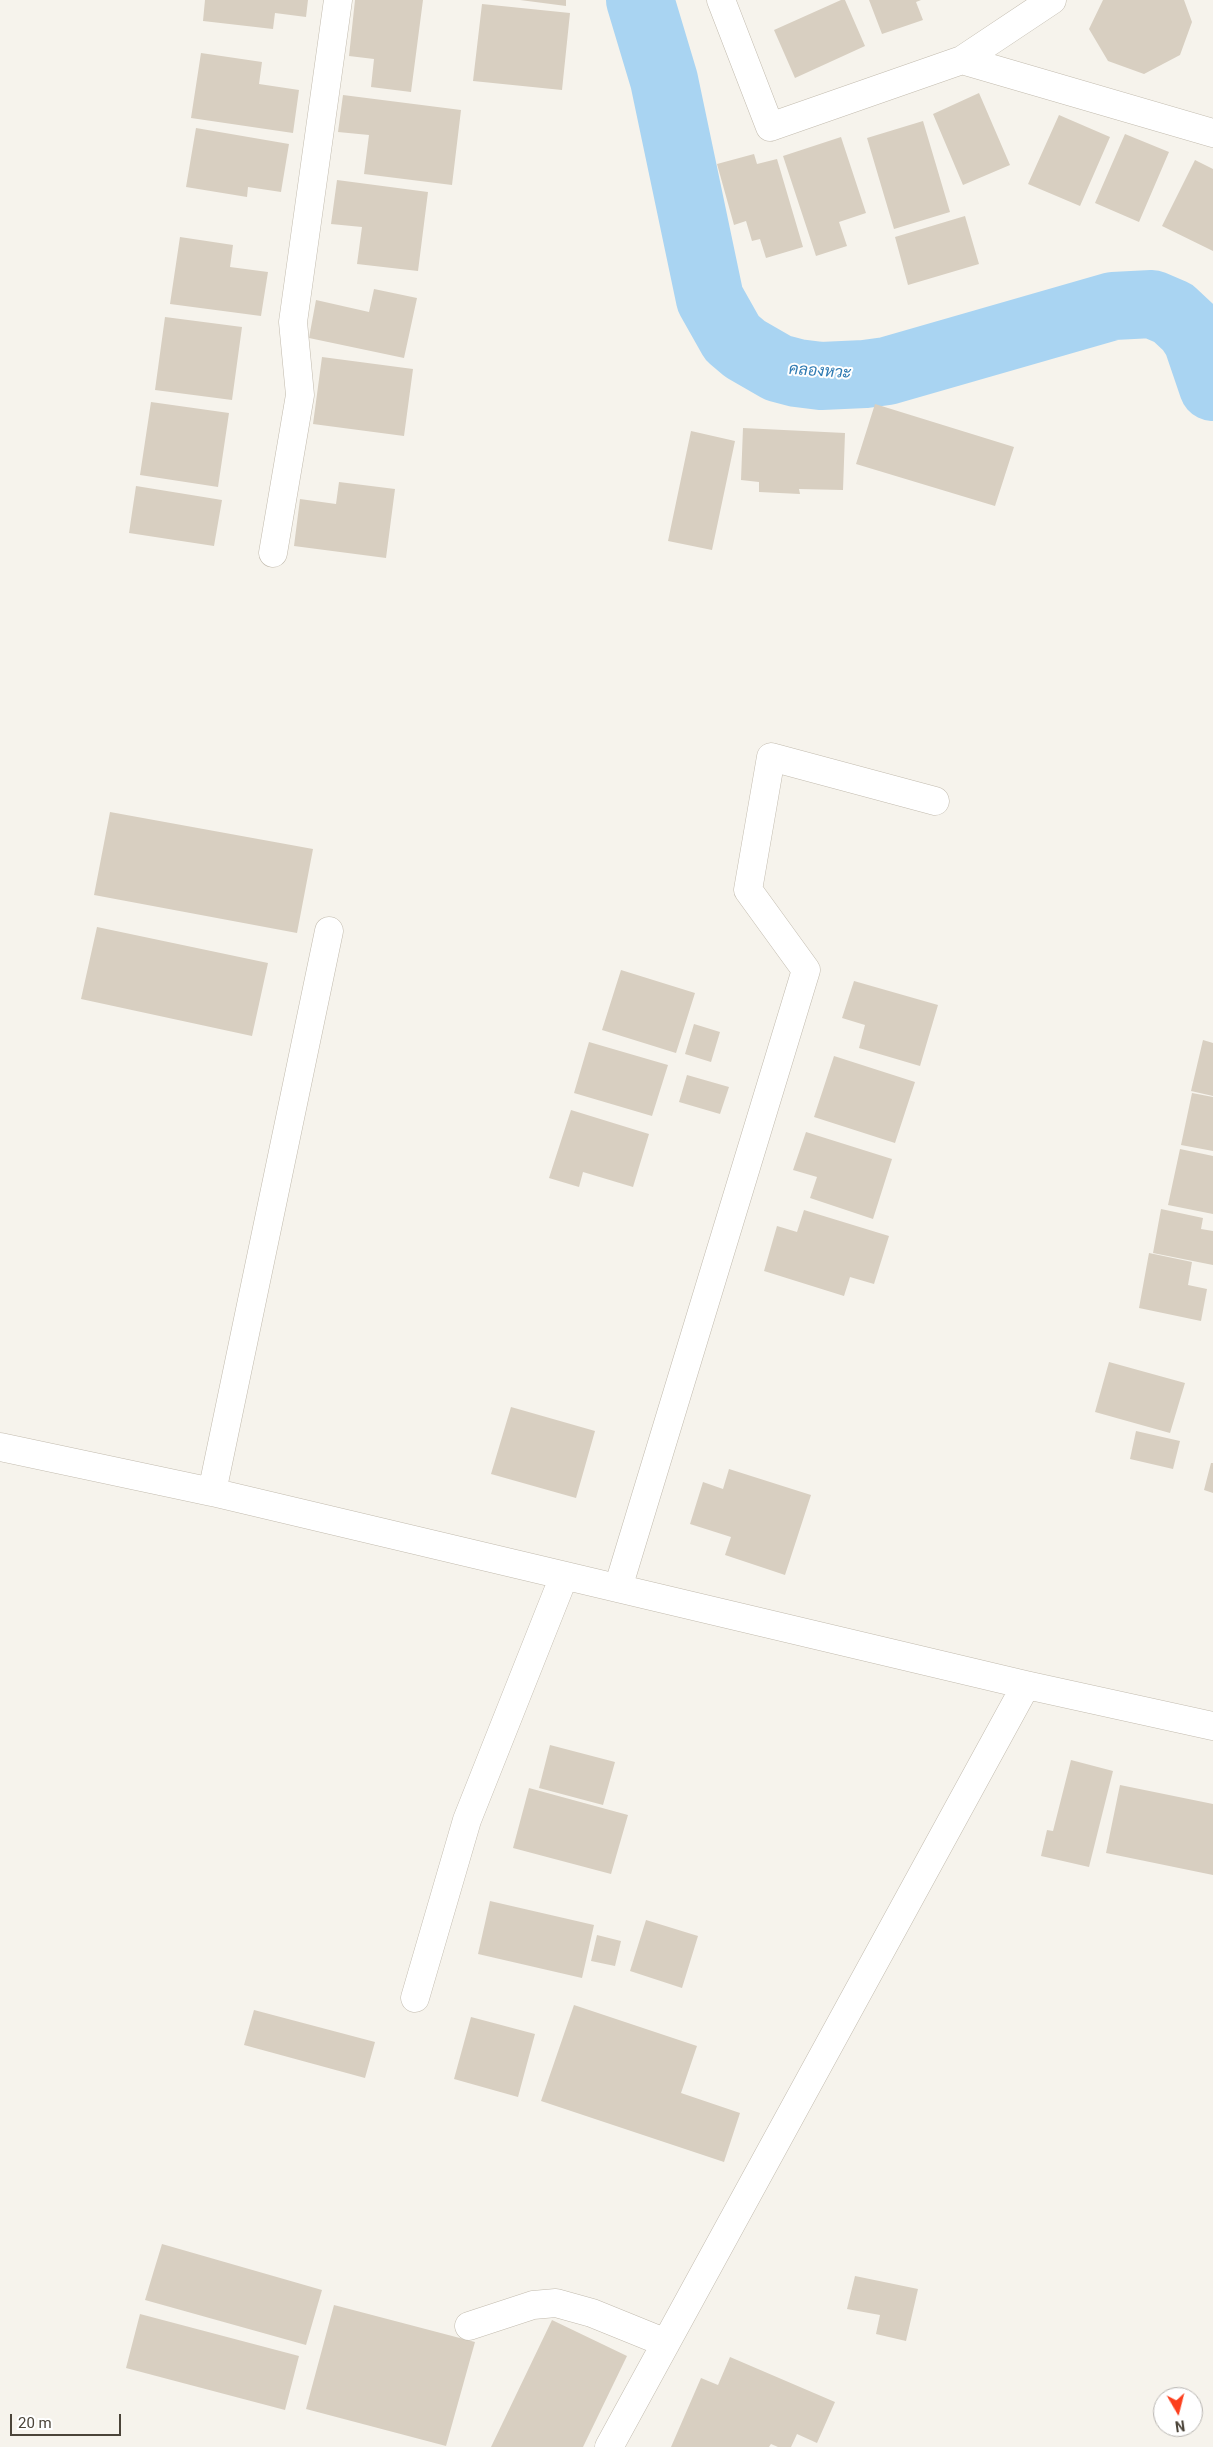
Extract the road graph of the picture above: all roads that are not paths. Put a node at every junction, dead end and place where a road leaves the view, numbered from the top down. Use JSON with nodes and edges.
{"nodes":[{"id":1,"x":338,"y":0,"type":"edge"},
{"id":2,"x":721,"y":0,"type":"edge"},
{"id":3,"x":1052,"y":0,"type":"edge"},
{"id":4,"x":962,"y":60,"type":"junction"},
{"id":5,"x":1213,"y":133,"type":"edge"},
{"id":6,"x":273,"y":553,"type":"dead end"},
{"id":7,"x":935,"y":801,"type":"dead end"},
{"id":8,"x":329,"y":931,"type":"dead end"},
{"id":9,"x":0,"y":1446,"type":"edge"},
{"id":10,"x":212,"y":1492,"type":"junction"},
{"id":11,"x":564,"y":1576,"type":"junction"},
{"id":12,"x":618,"y":1588,"type":"junction"},
{"id":13,"x":1026,"y":1685,"type":"junction"},
{"id":14,"x":1213,"y":1726,"type":"edge"},
{"id":15,"x":414,"y":1998,"type":"dead end"},
{"id":16,"x":469,"y":2326,"type":"dead end"},
{"id":17,"x":666,"y":2343,"type":"junction"},
{"id":18,"x":609,"y":2447,"type":"edge"}],
"edges":[{"from":1,"to":6,"type":"street"},
{"from":2,"to":4,"type":"street"},
{"from":3,"to":4,"type":"street"},
{"from":4,"to":5,"type":"street"},
{"from":7,"to":12,"type":"street"},
{"from":8,"to":10,"type":"street"},
{"from":9,"to":10,"type":"street"},
{"from":10,"to":11,"type":"street"},
{"from":11,"to":12,"type":"street"},
{"from":11,"to":15,"type":"street"},
{"from":12,"to":13,"type":"street"},
{"from":13,"to":14,"type":"street"},
{"from":13,"to":17,"type":"street"},
{"from":16,"to":17,"type":"street"},
{"from":17,"to":18,"type":"street"}]}
